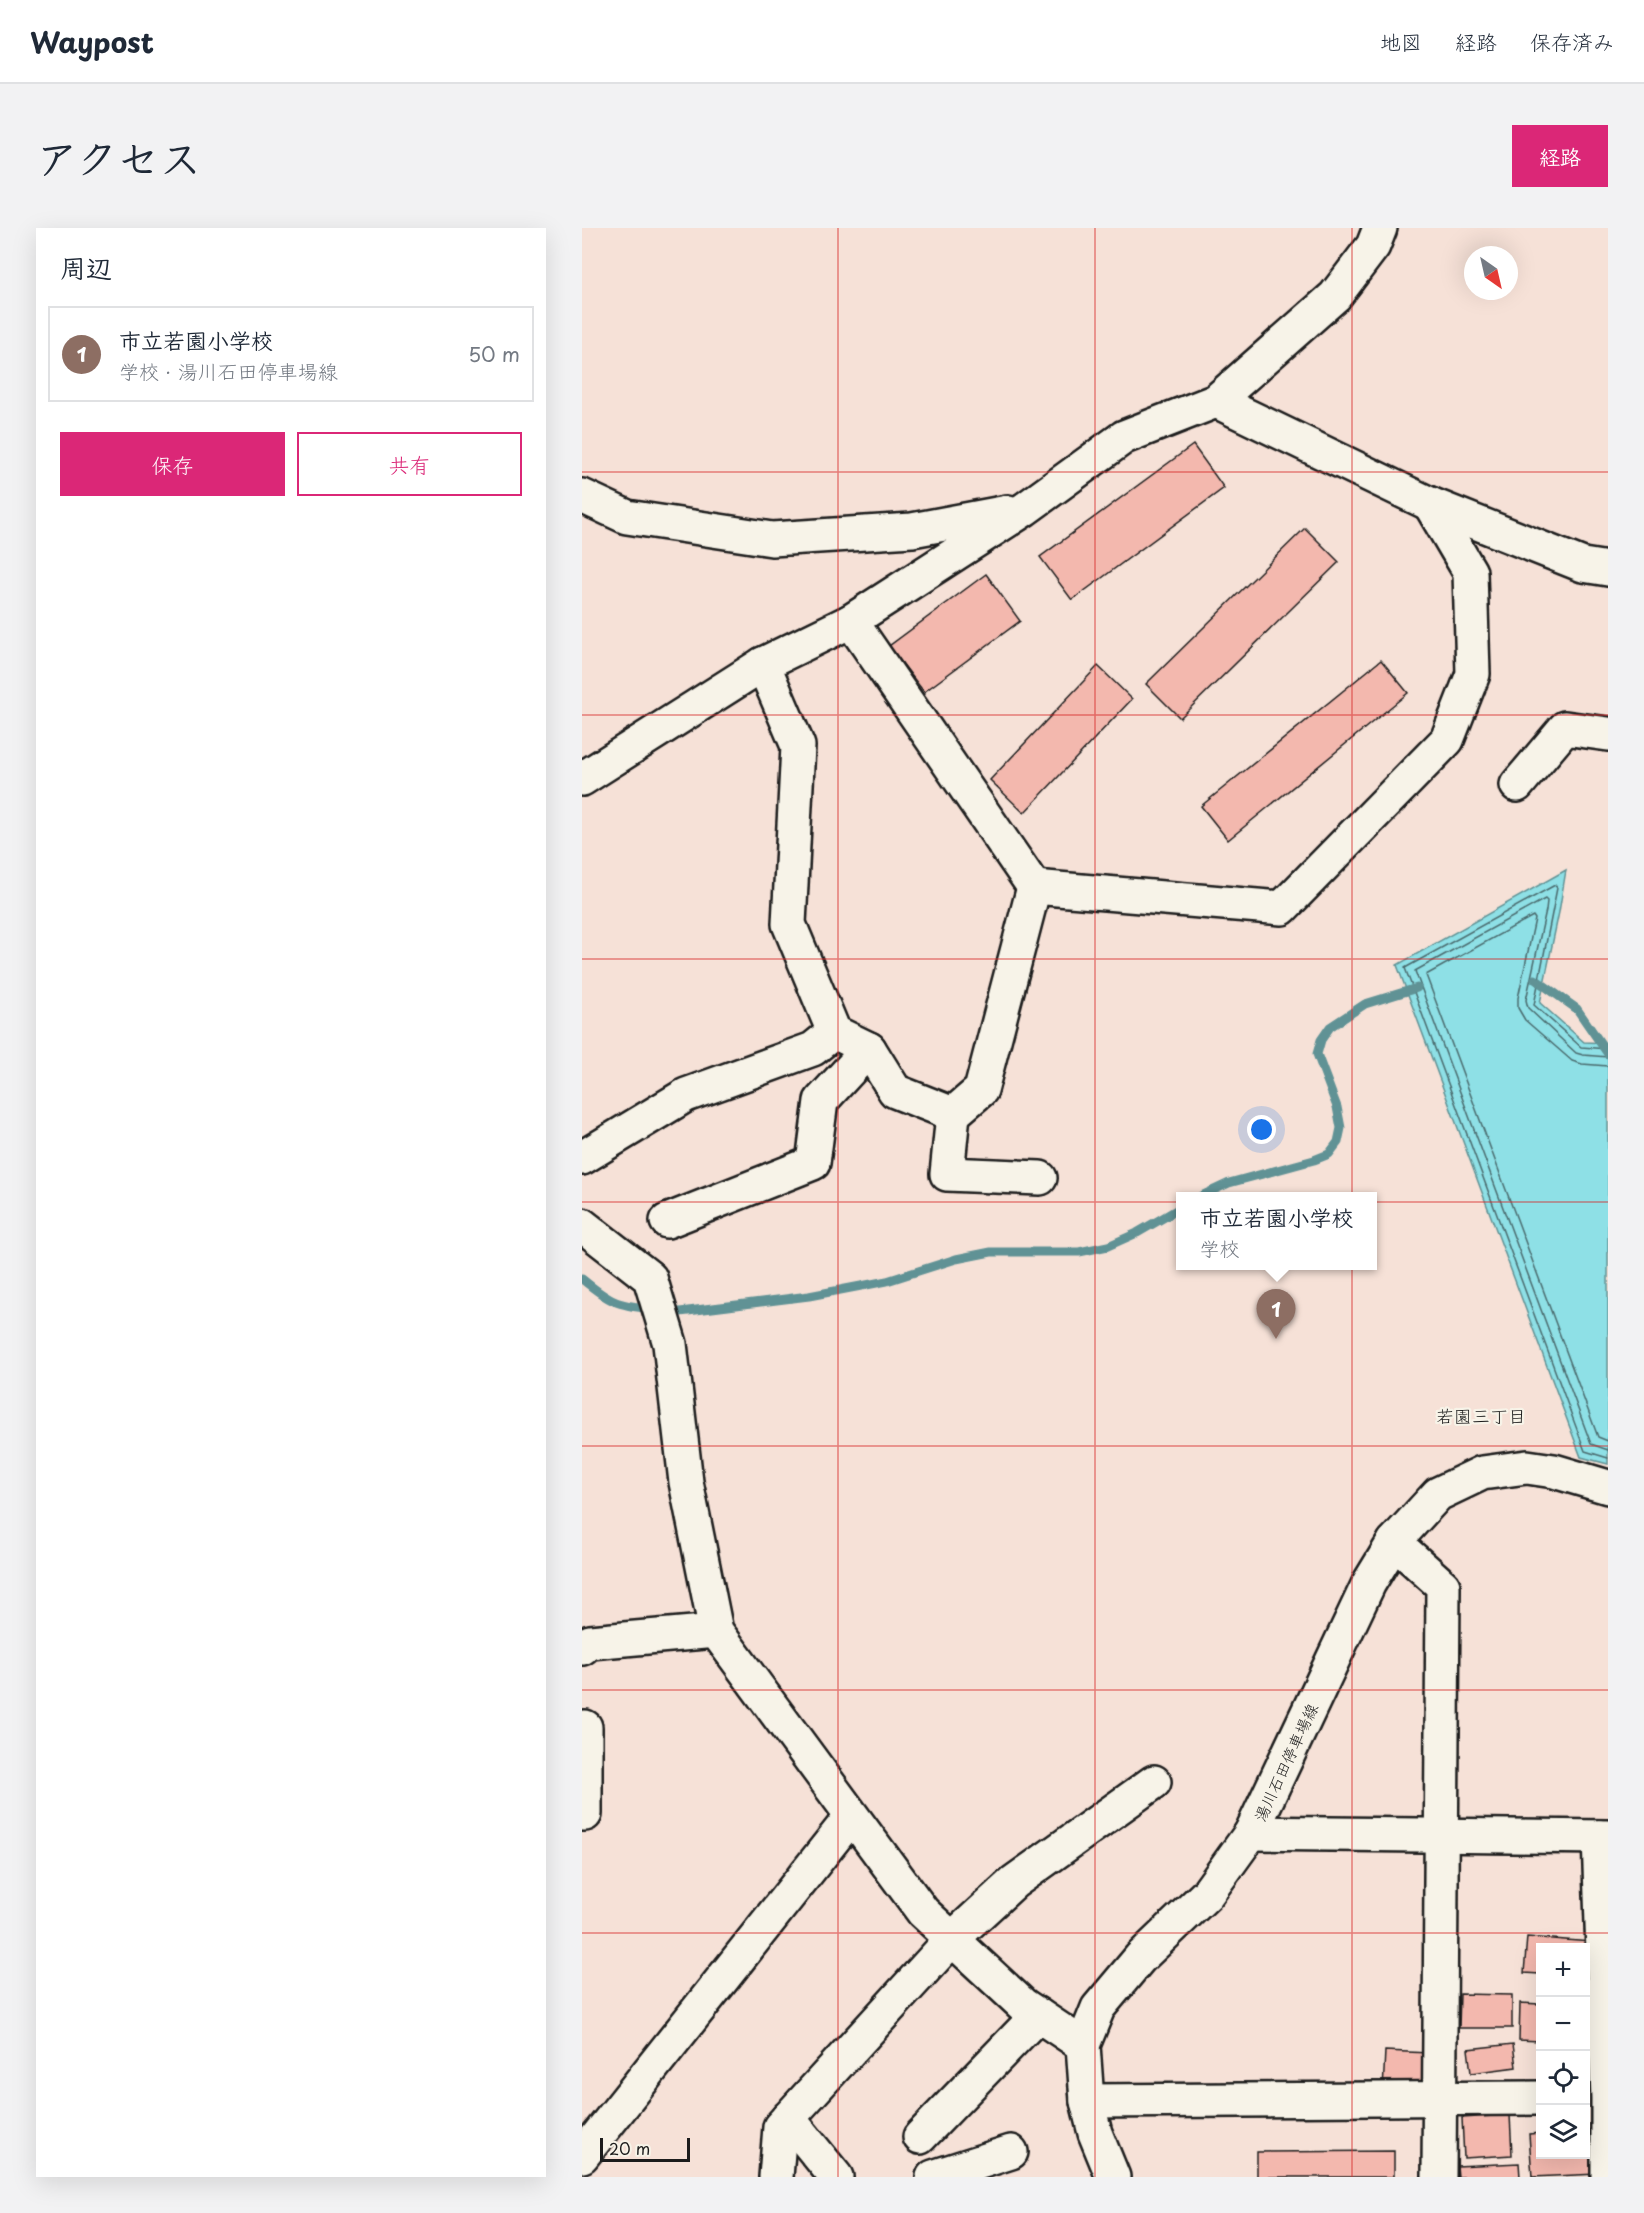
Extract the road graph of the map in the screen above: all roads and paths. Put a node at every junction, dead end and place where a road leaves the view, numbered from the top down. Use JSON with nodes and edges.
{"nodes":[{"id":1,"x":1380,"y":228,"type":"edge"},
{"id":2,"x":1216,"y":401,"type":"junction"},
{"id":3,"x":582,"y":496,"type":"edge"},
{"id":4,"x":1430,"y":504,"type":"junction"},
{"id":5,"x":1025,"y":509,"type":"junction"},
{"id":6,"x":1608,"y":568,"type":"edge"},
{"id":7,"x":851,"y":621,"type":"junction"},
{"id":8,"x":763,"y":664,"type":"junction"},
{"id":9,"x":1608,"y":734,"type":"edge"},
{"id":10,"x":582,"y":779,"type":"edge"},
{"id":11,"x":1517,"y":784,"type":"dead end"},
{"id":12,"x":1035,"y":887,"type":"junction"},
{"id":13,"x":834,"y":1032,"type":"junction"},
{"id":14,"x":869,"y":1049,"type":"junction"},
{"id":15,"x":952,"y":1114,"type":"junction"},
{"id":16,"x":582,"y":1158,"type":"edge"},
{"id":17,"x":1040,"y":1178,"type":"dead end"},
{"id":18,"x":667,"y":1221,"type":"dead end"},
{"id":19,"x":582,"y":1225,"type":"edge"},
{"id":20,"x":1608,"y":1487,"type":"edge"},
{"id":21,"x":1394,"y":1542,"type":"junction"},
{"id":22,"x":716,"y":1631,"type":"junction"},
{"id":23,"x":582,"y":1648,"type":"edge"},
{"id":24,"x":583,"y":1724,"type":"edge"},
{"id":25,"x":1154,"y":1782,"type":"dead end"},
{"id":26,"x":582,"y":1814,"type":"edge"},
{"id":27,"x":851,"y":1817,"type":"junction"},
{"id":28,"x":1251,"y":1833,"type":"junction"},
{"id":29,"x":1442,"y":1835,"type":"junction"},
{"id":30,"x":1603,"y":1837,"type":"edge"},
{"id":31,"x":952,"y":1939,"type":"junction"},
{"id":32,"x":1038,"y":2015,"type":"junction"},
{"id":33,"x":1083,"y":2045,"type":"junction"},
{"id":34,"x":1440,"y":2097,"type":"junction"},
{"id":35,"x":1536,"y":2098,"type":"edge"},
{"id":36,"x":1590,"y":2098,"type":"edge"},
{"id":37,"x":1608,"y":2098,"type":"edge"},
{"id":38,"x":1087,"y":2101,"type":"junction"},
{"id":39,"x":788,"y":2118,"type":"junction"},
{"id":40,"x":920,"y":2137,"type":"dead end"},
{"id":41,"x":1011,"y":2152,"type":"dead end"},
{"id":42,"x":582,"y":2156,"type":"edge"},
{"id":43,"x":776,"y":2177,"type":"edge"},
{"id":44,"x":836,"y":2177,"type":"edge"},
{"id":45,"x":933,"y":2177,"type":"edge"},
{"id":46,"x":1113,"y":2177,"type":"edge"},
{"id":47,"x":1439,"y":2177,"type":"edge"},
{"id":48,"x":1608,"y":2177,"type":"edge"}],
"edges":[{"from":1,"to":2,"type":"street"},
{"from":2,"to":4,"type":"street"},
{"from":2,"to":5,"type":"street"},
{"from":3,"to":5,"type":"street"},
{"from":4,"to":6,"type":"street"},
{"from":4,"to":12,"type":"street"},
{"from":5,"to":7,"type":"street"},
{"from":7,"to":8,"type":"street"},
{"from":7,"to":12,"type":"street"},
{"from":8,"to":10,"type":"street"},
{"from":8,"to":13,"type":"street"},
{"from":9,"to":11,"type":"street"},
{"from":12,"to":15,"type":"street"},
{"from":13,"to":14,"type":"street"},
{"from":13,"to":16,"type":"street"},
{"from":14,"to":15,"type":"street"},
{"from":14,"to":18,"type":"street"},
{"from":15,"to":17,"type":"street"},
{"from":19,"to":22,"type":"street"},
{"from":20,"to":21,"type":"street","name":"湯川石田停車場線"},
{"from":21,"to":28,"type":"street","name":"湯川石田停車場線"},
{"from":21,"to":29,"type":"street"},
{"from":22,"to":23,"type":"street"},
{"from":22,"to":27,"type":"street"},
{"from":24,"to":26,"type":"street"},
{"from":25,"to":31,"type":"street"},
{"from":27,"to":31,"type":"street"},
{"from":27,"to":42,"type":"street"},
{"from":28,"to":29,"type":"street"},
{"from":28,"to":33,"type":"street","name":"湯川石田停車場線"},
{"from":29,"to":30,"type":"street"},
{"from":29,"to":34,"type":"street"},
{"from":30,"to":37,"type":"street"},
{"from":31,"to":32,"type":"street"},
{"from":31,"to":39,"type":"street"},
{"from":32,"to":33,"type":"street"},
{"from":32,"to":40,"type":"street"},
{"from":33,"to":38,"type":"street","name":"湯川石田停車場線"},
{"from":34,"to":35,"type":"street"},
{"from":34,"to":38,"type":"street"},
{"from":34,"to":47,"type":"street"},
{"from":36,"to":37,"type":"street"},
{"from":37,"to":48,"type":"street"},
{"from":38,"to":46,"type":"street","name":"湯川石田停車場線"},
{"from":39,"to":43,"type":"street"},
{"from":39,"to":44,"type":"street"},
{"from":41,"to":45,"type":"street"}]}
